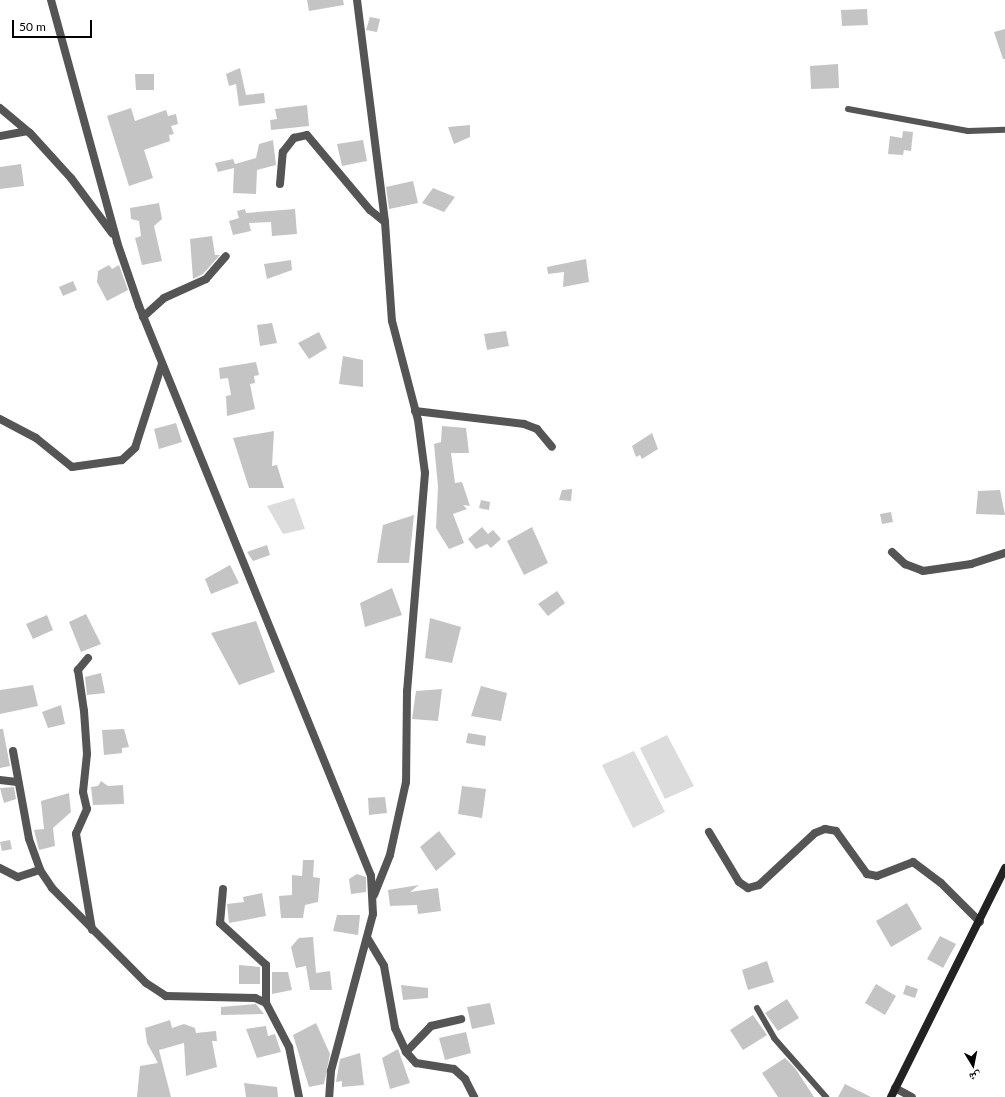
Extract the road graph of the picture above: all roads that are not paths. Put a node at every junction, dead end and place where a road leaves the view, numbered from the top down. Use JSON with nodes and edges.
{"nodes":[{"id":1,"x":51,"y":0,"type":"edge"},
{"id":2,"x":357,"y":0,"type":"edge"},
{"id":3,"x":0,"y":108,"type":"edge"},
{"id":4,"x":848,"y":109,"type":"dead end"},
{"id":5,"x":1005,"y":130,"type":"edge"},
{"id":6,"x":27,"y":131,"type":"junction"},
{"id":7,"x":0,"y":136,"type":"edge"},
{"id":8,"x":280,"y":184,"type":"dead end"},
{"id":9,"x":385,"y":222,"type":"junction"},
{"id":10,"x":117,"y":242,"type":"junction"},
{"id":11,"x":226,"y":256,"type":"dead end"},
{"id":12,"x":143,"y":317,"type":"junction"},
{"id":13,"x":162,"y":364,"type":"junction"},
{"id":14,"x":415,"y":411,"type":"junction"},
{"id":15,"x":0,"y":418,"type":"edge"},
{"id":16,"x":552,"y":447,"type":"dead end"},
{"id":17,"x":892,"y":552,"type":"dead end"},
{"id":18,"x":1005,"y":553,"type":"edge"},
{"id":19,"x":88,"y":658,"type":"dead end"},
{"id":20,"x":13,"y":751,"type":"dead end"},
{"id":21,"x":0,"y":780,"type":"edge"},
{"id":22,"x":18,"y":782,"type":"junction"},
{"id":23,"x":709,"y":832,"type":"dead end"},
{"id":24,"x":0,"y":868,"type":"edge"},
{"id":25,"x":1005,"y":868,"type":"edge"},
{"id":26,"x":40,"y":870,"type":"junction"},
{"id":27,"x":223,"y":889,"type":"dead end"},
{"id":28,"x":374,"y":896,"type":"junction"},
{"id":29,"x":980,"y":922,"type":"junction"},
{"id":30,"x":92,"y":930,"type":"junction"},
{"id":31,"x":368,"y":939,"type":"junction"},
{"id":32,"x":266,"y":1003,"type":"junction"},
{"id":33,"x":757,"y":1008,"type":"dead end"},
{"id":34,"x":461,"y":1019,"type":"dead end"},
{"id":35,"x":406,"y":1052,"type":"junction"},
{"id":36,"x":895,"y":1088,"type":"junction"},
{"id":37,"x":299,"y":1097,"type":"edge"},
{"id":38,"x":329,"y":1097,"type":"edge"},
{"id":39,"x":474,"y":1097,"type":"edge"},
{"id":40,"x":826,"y":1097,"type":"edge"},
{"id":41,"x":891,"y":1097,"type":"edge"},
{"id":42,"x":912,"y":1097,"type":"edge"}],
"edges":[{"from":1,"to":10,"type":"street"},
{"from":2,"to":9,"type":"street"},
{"from":3,"to":6,"type":"street"},
{"from":4,"to":5,"type":"lane"},
{"from":6,"to":7,"type":"street"},
{"from":6,"to":10,"type":"street"},
{"from":8,"to":9,"type":"street"},
{"from":9,"to":14,"type":"street"},
{"from":10,"to":12,"type":"street"},
{"from":11,"to":12,"type":"street"},
{"from":12,"to":13,"type":"street"},
{"from":13,"to":15,"type":"street"},
{"from":13,"to":28,"type":"street"},
{"from":14,"to":16,"type":"street"},
{"from":14,"to":28,"type":"street"},
{"from":17,"to":18,"type":"street"},
{"from":19,"to":30,"type":"street"},
{"from":20,"to":22,"type":"street"},
{"from":21,"to":22,"type":"street"},
{"from":22,"to":26,"type":"street"},
{"from":23,"to":29,"type":"street"},
{"from":24,"to":26,"type":"street"},
{"from":25,"to":29,"type":"main road"},
{"from":26,"to":30,"type":"street"},
{"from":27,"to":32,"type":"street"},
{"from":28,"to":31,"type":"street"},
{"from":29,"to":36,"type":"main road"},
{"from":30,"to":32,"type":"street"},
{"from":31,"to":35,"type":"street"},
{"from":31,"to":38,"type":"street"},
{"from":32,"to":37,"type":"street"},
{"from":33,"to":40,"type":"lane"},
{"from":34,"to":35,"type":"street"},
{"from":35,"to":39,"type":"street"},
{"from":36,"to":41,"type":"main road"},
{"from":36,"to":42,"type":"street"}]}
